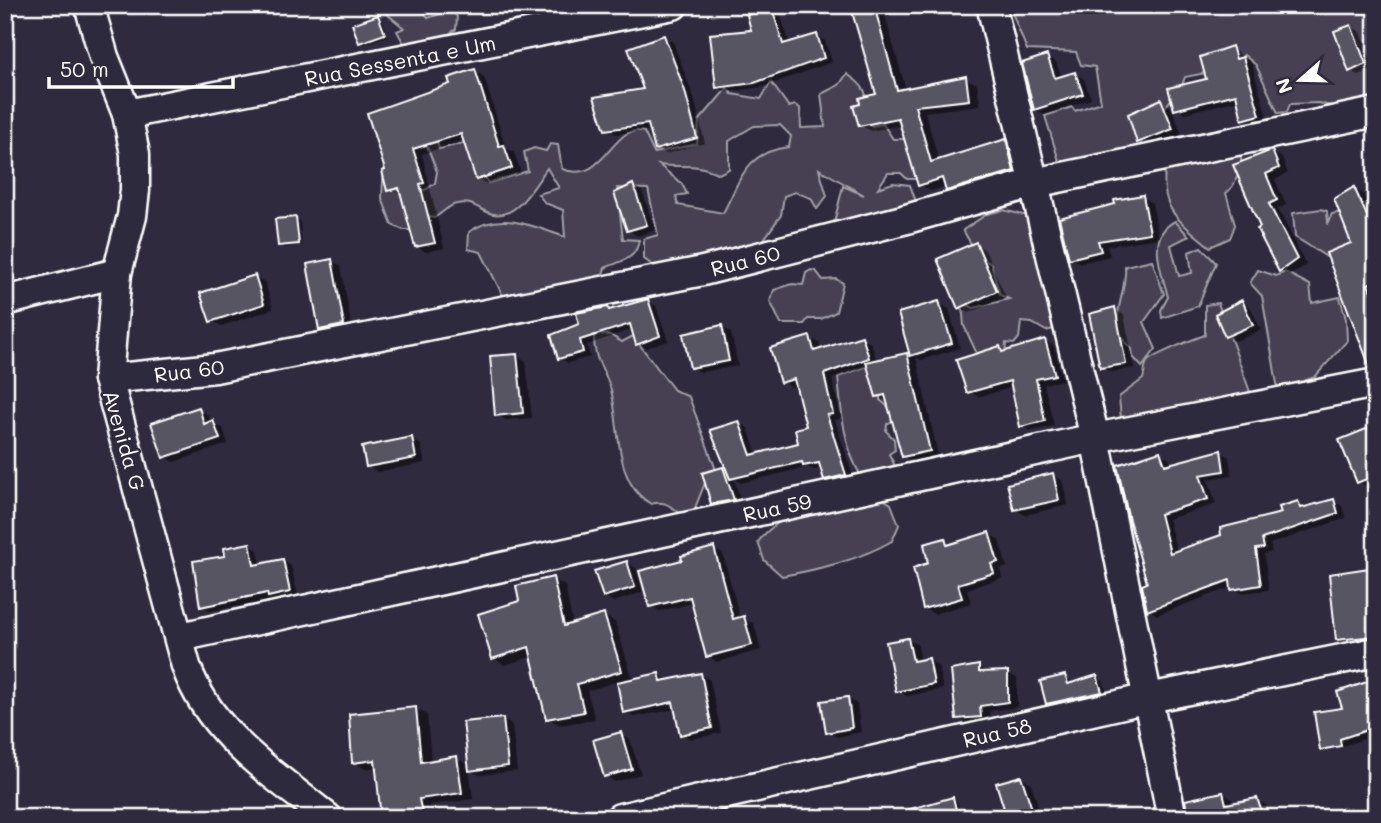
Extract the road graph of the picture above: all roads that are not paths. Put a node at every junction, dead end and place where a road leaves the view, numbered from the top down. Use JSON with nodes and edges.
{"nodes":[{"id":1,"x":89,"y":5,"type":"edge"},
{"id":2,"x":673,"y":5,"type":"edge"},
{"id":3,"x":991,"y":5,"type":"edge"},
{"id":4,"x":1376,"y":112,"type":"edge"},
{"id":5,"x":127,"y":114,"type":"junction"},
{"id":6,"x":1034,"y":183,"type":"junction"},
{"id":7,"x":117,"y":273,"type":"junction"},
{"id":8,"x":5,"y":301,"type":"edge"},
{"id":9,"x":108,"y":379,"type":"junction"},
{"id":10,"x":1376,"y":383,"type":"edge"},
{"id":11,"x":1095,"y":438,"type":"junction"},
{"id":12,"x":180,"y":637,"type":"junction"},
{"id":13,"x":1376,"y":652,"type":"edge"},
{"id":14,"x":1149,"y":698,"type":"junction"},
{"id":15,"x":328,"y":818,"type":"edge"},
{"id":16,"x":620,"y":818,"type":"edge"},
{"id":17,"x":1172,"y":818,"type":"edge"}],
"edges":[{"from":1,"to":5,"type":"street","name":"Avenida G"},
{"from":2,"to":5,"type":"street","name":"Rua Sessenta e Um"},
{"from":3,"to":6,"type":"street"},
{"from":4,"to":6,"type":"street","name":"Rua 60"},
{"from":5,"to":7,"type":"street","name":"Avenida G"},
{"from":6,"to":9,"type":"street","name":"Rua 60"},
{"from":6,"to":11,"type":"street"},
{"from":7,"to":8,"type":"street"},
{"from":7,"to":9,"type":"street","name":"Avenida G"},
{"from":9,"to":12,"type":"street","name":"Avenida G"},
{"from":10,"to":11,"type":"street","name":"Rua 59"},
{"from":11,"to":12,"type":"street","name":"Rua 59"},
{"from":11,"to":14,"type":"street"},
{"from":12,"to":15,"type":"street","name":"Avenida G"},
{"from":13,"to":14,"type":"street","name":"Rua 58"},
{"from":14,"to":16,"type":"street","name":"Rua 58"},
{"from":14,"to":17,"type":"street"}]}
